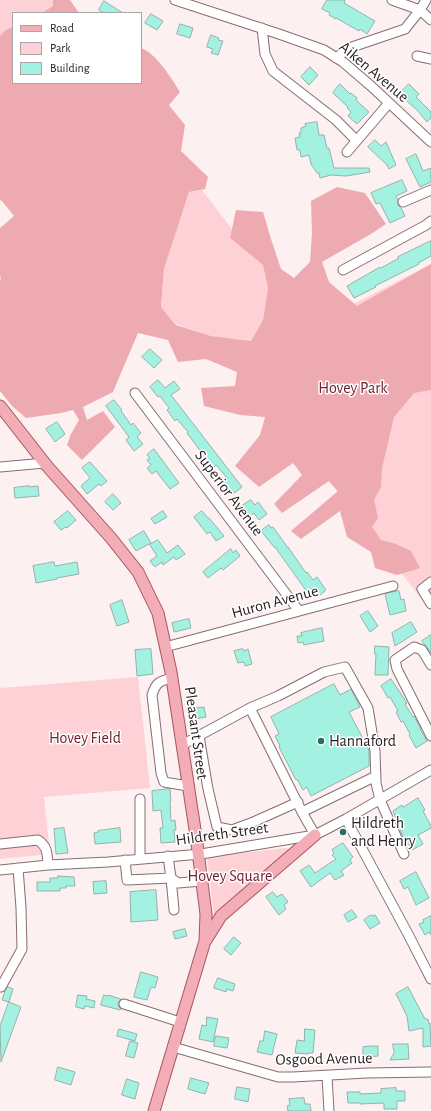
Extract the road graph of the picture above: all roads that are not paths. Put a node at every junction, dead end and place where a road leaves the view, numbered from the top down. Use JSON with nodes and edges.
{"nodes":[{"id":1,"x":175,"y":0,"type":"edge"},
{"id":2,"x":392,"y":0,"type":"edge"},
{"id":3,"x":426,"y":0,"type":"edge"},
{"id":4,"x":420,"y":10,"type":"junction"},
{"id":5,"x":431,"y":20,"type":"edge"},
{"id":6,"x":262,"y":28,"type":"junction"},
{"id":7,"x":417,"y":56,"type":"dead end"},
{"id":8,"x":336,"y":58,"type":"junction"},
{"id":9,"x":431,"y":59,"type":"edge"},
{"id":10,"x":389,"y":103,"type":"junction"},
{"id":11,"x":356,"y":140,"type":"junction"},
{"id":12,"x":431,"y":142,"type":"edge"},
{"id":13,"x":347,"y":152,"type":"dead end"},
{"id":14,"x":431,"y":190,"type":"edge"},
{"id":15,"x":404,"y":202,"type":"dead end"},
{"id":16,"x":431,"y":221,"type":"edge"},
{"id":17,"x":343,"y":270,"type":"dead end"},
{"id":18,"x":135,"y":393,"type":"dead end"},
{"id":19,"x":0,"y":406,"type":"edge"},
{"id":20,"x":45,"y":463,"type":"junction"},
{"id":21,"x":0,"y":467,"type":"edge"},
{"id":22,"x":431,"y":582,"type":"edge"},
{"id":23,"x":392,"y":586,"type":"dead end"},
{"id":24,"x":431,"y":604,"type":"edge"},
{"id":25,"x":300,"y":611,"type":"junction"},
{"id":26,"x":165,"y":647,"type":"junction"},
{"id":27,"x":431,"y":665,"type":"edge"},
{"id":28,"x":172,"y":678,"type":"junction"},
{"id":29,"x":250,"y":708,"type":"junction"},
{"id":30,"x":429,"y":726,"type":"edge"},
{"id":31,"x":199,"y":736,"type":"junction"},
{"id":32,"x":431,"y":736,"type":"edge"},
{"id":33,"x":182,"y":745,"type":"junction"},
{"id":34,"x":431,"y":770,"type":"edge"},
{"id":35,"x":376,"y":776,"type":"junction"},
{"id":36,"x":188,"y":786,"type":"junction"},
{"id":37,"x":140,"y":799,"type":"dead end"},
{"id":38,"x":380,"y":800,"type":"junction"},
{"id":39,"x":298,"y":802,"type":"junction"},
{"id":40,"x":302,"y":812,"type":"junction"},
{"id":41,"x":346,"y":820,"type":"junction"},
{"id":42,"x":316,"y":835,"type":"junction"},
{"id":43,"x":0,"y":844,"type":"edge"},
{"id":44,"x":198,"y":854,"type":"junction"},
{"id":45,"x":404,"y":854,"type":"dead end"},
{"id":46,"x":168,"y":856,"type":"junction"},
{"id":47,"x":140,"y":859,"type":"junction"},
{"id":48,"x":124,"y":860,"type":"junction"},
{"id":49,"x":48,"y":865,"type":"junction"},
{"id":50,"x":18,"y":868,"type":"junction"},
{"id":51,"x":0,"y":870,"type":"edge"},
{"id":52,"x":171,"y":878,"type":"junction"},
{"id":53,"x":202,"y":881,"type":"junction"},
{"id":54,"x":174,"y":910,"type":"dead end"},
{"id":55,"x":205,"y":940,"type":"junction"},
{"id":56,"x":431,"y":979,"type":"edge"},
{"id":57,"x":0,"y":989,"type":"edge"},
{"id":58,"x":124,"y":1004,"type":"dead end"},
{"id":59,"x":180,"y":1022,"type":"junction"},
{"id":60,"x":173,"y":1047,"type":"junction"},
{"id":61,"x":431,"y":1072,"type":"edge"},
{"id":62,"x":327,"y":1076,"type":"junction"},
{"id":63,"x":154,"y":1111,"type":"edge"},
{"id":64,"x":329,"y":1111,"type":"edge"}],
"edges":[{"from":1,"to":6,"type":"street","name":"Aiken Avenue"},
{"from":2,"to":4,"type":"street"},
{"from":3,"to":4,"type":"street"},
{"from":4,"to":5,"type":"street"},
{"from":4,"to":8,"type":"street"},
{"from":6,"to":8,"type":"street","name":"Aiken Avenue"},
{"from":6,"to":11,"type":"street"},
{"from":7,"to":9,"type":"street"},
{"from":8,"to":10,"type":"street","name":"Aiken Avenue"},
{"from":10,"to":11,"type":"street"},
{"from":10,"to":12,"type":"street","name":"Aiken Avenue"},
{"from":11,"to":13,"type":"street"},
{"from":14,"to":15,"type":"street"},
{"from":16,"to":17,"type":"street"},
{"from":18,"to":25,"type":"street","name":"Superior Avenue"},
{"from":19,"to":20,"type":"main road","name":"Pleasant Street"},
{"from":20,"to":21,"type":"street"},
{"from":20,"to":26,"type":"main road","name":"Pleasant Street"},
{"from":22,"to":24,"type":"street"},
{"from":23,"to":25,"type":"street","name":"Huron Avenue"},
{"from":25,"to":26,"type":"street","name":"Huron Avenue"},
{"from":26,"to":28,"type":"main road","name":"Pleasant Street"},
{"from":27,"to":30,"type":"street"},
{"from":28,"to":33,"type":"main road","name":"Pleasant Street"},
{"from":28,"to":36,"type":"street"},
{"from":29,"to":31,"type":"street"},
{"from":29,"to":35,"type":"street"},
{"from":29,"to":39,"type":"street"},
{"from":30,"to":32,"type":"street"},
{"from":31,"to":33,"type":"street"},
{"from":31,"to":39,"type":"street"},
{"from":33,"to":36,"type":"main road","name":"Pleasant Street"},
{"from":34,"to":38,"type":"street","name":"Hildreth Street"},
{"from":35,"to":38,"type":"street"},
{"from":35,"to":40,"type":"street"},
{"from":36,"to":44,"type":"main road","name":"Pleasant Street"},
{"from":37,"to":47,"type":"street"},
{"from":38,"to":41,"type":"street","name":"Hildreth Street"},
{"from":38,"to":45,"type":"street"},
{"from":39,"to":40,"type":"street"},
{"from":40,"to":42,"type":"street"},
{"from":41,"to":42,"type":"street","name":"Hildreth Street"},
{"from":41,"to":56,"type":"street"},
{"from":42,"to":44,"type":"street","name":"Hildreth Street"},
{"from":42,"to":55,"type":"main road"},
{"from":43,"to":49,"type":"street"},
{"from":44,"to":46,"type":"street","name":"Hildreth Street"},
{"from":44,"to":53,"type":"main road","name":"Pleasant Street"},
{"from":46,"to":47,"type":"street","name":"Hildreth Street"},
{"from":46,"to":52,"type":"street"},
{"from":47,"to":48,"type":"street","name":"Hildreth Street"},
{"from":48,"to":49,"type":"street","name":"Hildreth Street"},
{"from":48,"to":52,"type":"street"},
{"from":49,"to":50,"type":"street","name":"Hildreth Street"},
{"from":50,"to":51,"type":"street","name":"Hildreth Street"},
{"from":50,"to":57,"type":"street"},
{"from":52,"to":53,"type":"street"},
{"from":52,"to":54,"type":"street"},
{"from":53,"to":55,"type":"main road","name":"Pleasant Street"},
{"from":55,"to":59,"type":"main road","name":"Pleasant Street"},
{"from":58,"to":59,"type":"street"},
{"from":59,"to":60,"type":"main road","name":"Pleasant Street"},
{"from":60,"to":62,"type":"street","name":"Osgood Avenue"},
{"from":60,"to":63,"type":"main road","name":"Pleasant Street"},
{"from":61,"to":62,"type":"street","name":"Osgood Avenue"},
{"from":62,"to":64,"type":"street"}]}
